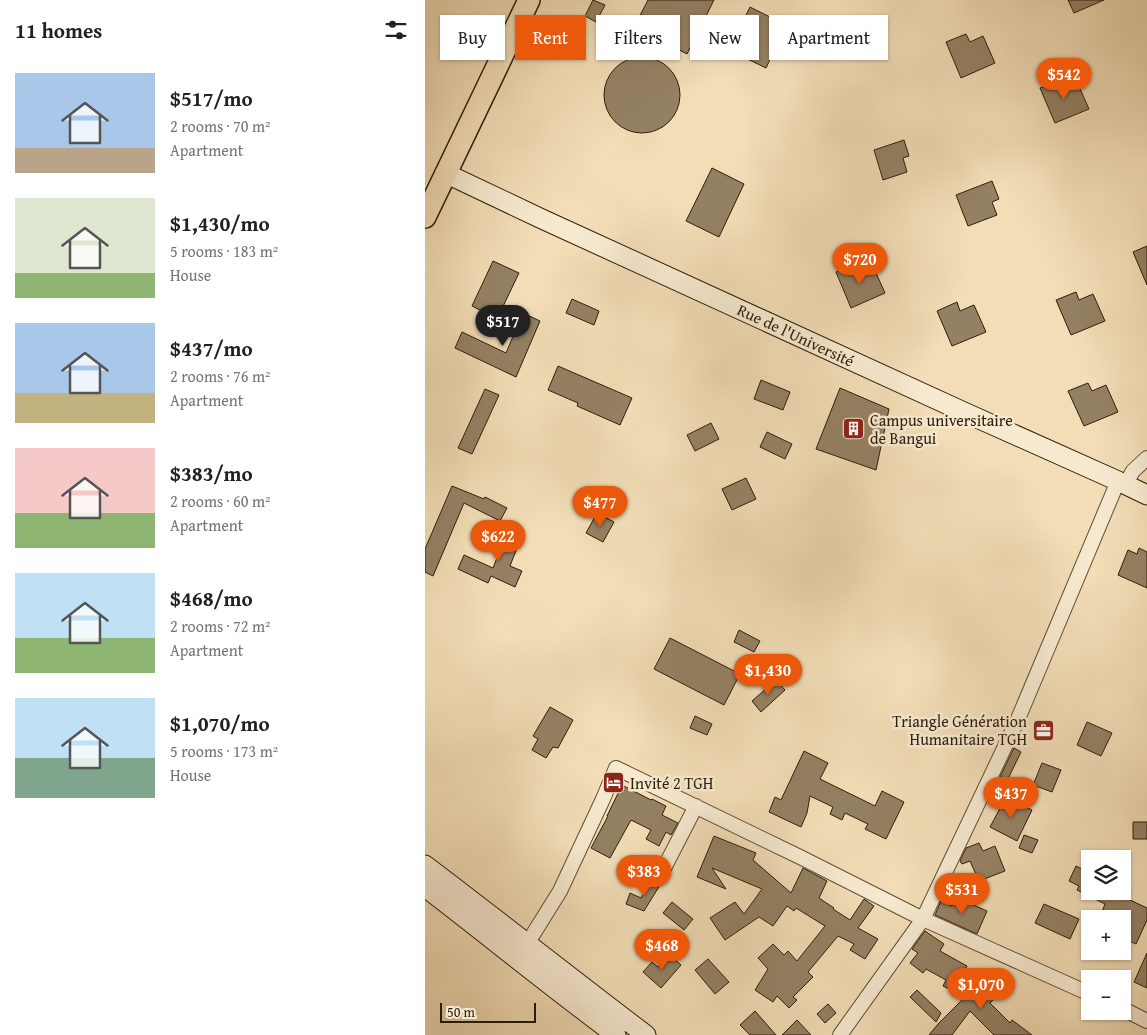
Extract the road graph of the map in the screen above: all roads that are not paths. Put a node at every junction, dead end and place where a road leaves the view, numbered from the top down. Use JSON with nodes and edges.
{"nodes":[{"id":1,"x":529,"y":0,"type":"edge"},
{"id":2,"x":445,"y":173,"type":"junction"},
{"id":3,"x":425,"y":217,"type":"edge"},
{"id":4,"x":1147,"y":458,"type":"edge"},
{"id":5,"x":1122,"y":483,"type":"junction"},
{"id":6,"x":1147,"y":495,"type":"edge"},
{"id":7,"x":696,"y":806,"type":"junction"},
{"id":8,"x":425,"y":865,"type":"edge"},
{"id":9,"x":661,"y":874,"type":"dead end"},
{"id":10,"x":425,"y":886,"type":"edge"},
{"id":11,"x":923,"y":919,"type":"junction"},
{"id":12,"x":523,"y":951,"type":"junction"},
{"id":13,"x":1081,"y":990,"type":"edge"},
{"id":14,"x":1131,"y":1013,"type":"edge"},
{"id":15,"x":1147,"y":1020,"type":"edge"},
{"id":16,"x":616,"y":1035,"type":"edge"},
{"id":17,"x":646,"y":1035,"type":"edge"},
{"id":18,"x":840,"y":1035,"type":"edge"}],
"edges":[{"from":1,"to":2,"type":"main road"},
{"from":2,"to":3,"type":"main road"},
{"from":2,"to":5,"type":"street","name":"Rue de l'Université"},
{"from":4,"to":5,"type":"street"},
{"from":5,"to":6,"type":"street","name":"Rue de l'Université"},
{"from":5,"to":11,"type":"street"},
{"from":7,"to":9,"type":"street"},
{"from":7,"to":11,"type":"street"},
{"from":7,"to":12,"type":"street"},
{"from":8,"to":12,"type":"street"},
{"from":10,"to":12,"type":"street"},
{"from":11,"to":13,"type":"street"},
{"from":11,"to":18,"type":"street"},
{"from":12,"to":16,"type":"street"},
{"from":12,"to":17,"type":"street"},
{"from":14,"to":15,"type":"street"}]}
